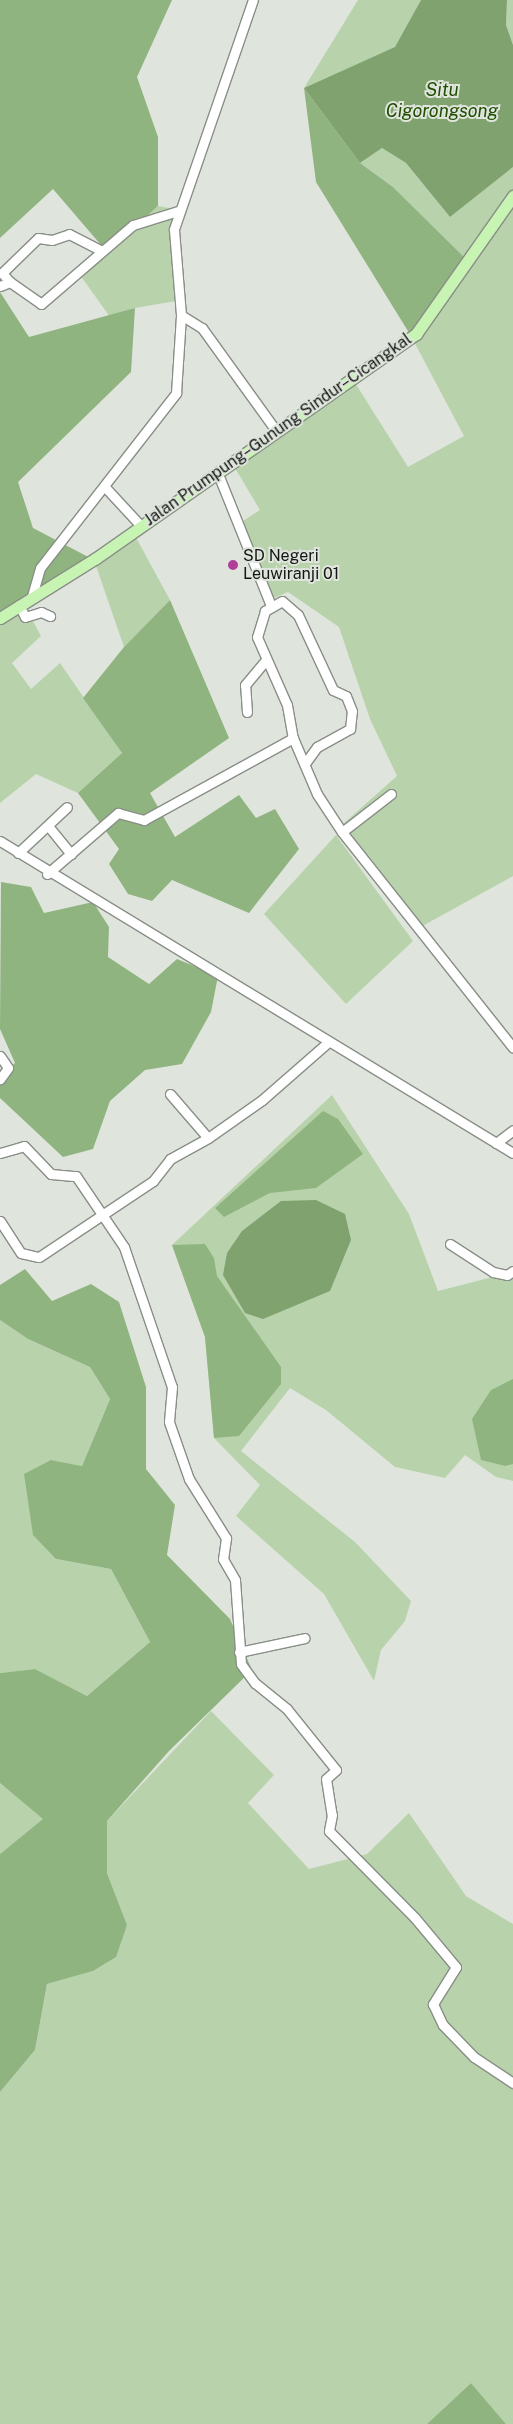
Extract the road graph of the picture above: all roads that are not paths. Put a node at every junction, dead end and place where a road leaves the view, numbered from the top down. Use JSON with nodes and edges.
{"nodes":[{"id":1,"x":252,"y":0,"type":"edge"},
{"id":2,"x":513,"y":196,"type":"edge"},
{"id":3,"x":178,"y":212,"type":"junction"},
{"id":4,"x":100,"y":250,"type":"junction"},
{"id":5,"x":10,"y":282,"type":"junction"},
{"id":6,"x":0,"y":286,"type":"edge"},
{"id":7,"x":180,"y":315,"type":"junction"},
{"id":8,"x":277,"y":432,"type":"junction"},
{"id":9,"x":218,"y":474,"type":"junction"},
{"id":10,"x":105,"y":487,"type":"junction"},
{"id":11,"x":141,"y":526,"type":"junction"},
{"id":12,"x":32,"y":596,"type":"junction"},
{"id":13,"x":19,"y":605,"type":"junction"},
{"id":14,"x":271,"y":606,"type":"junction"},
{"id":15,"x":50,"y":616,"type":"dead end"},
{"id":16,"x":0,"y":618,"type":"edge"},
{"id":17,"x":266,"y":660,"type":"junction"},
{"id":18,"x":247,"y":712,"type":"dead end"},
{"id":19,"x":293,"y":738,"type":"junction"},
{"id":20,"x":306,"y":762,"type":"junction"},
{"id":21,"x":391,"y":794,"type":"dead end"},
{"id":22,"x":67,"y":807,"type":"dead end"},
{"id":23,"x":49,"y":827,"type":"junction"},
{"id":24,"x":342,"y":832,"type":"junction"},
{"id":25,"x":0,"y":842,"type":"edge"},
{"id":26,"x":18,"y":853,"type":"junction"},
{"id":27,"x":71,"y":854,"type":"junction"},
{"id":28,"x":47,"y":874,"type":"junction"},
{"id":29,"x":327,"y":1043,"type":"junction"},
{"id":30,"x":513,"y":1048,"type":"edge"},
{"id":31,"x":0,"y":1056,"type":"edge"},
{"id":32,"x":0,"y":1079,"type":"edge"},
{"id":33,"x":170,"y":1094,"type":"dead end"},
{"id":34,"x":513,"y":1130,"type":"edge"},
{"id":35,"x":208,"y":1138,"type":"junction"},
{"id":36,"x":496,"y":1143,"type":"junction"},
{"id":37,"x":0,"y":1153,"type":"edge"},
{"id":38,"x":513,"y":1153,"type":"edge"},
{"id":39,"x":103,"y":1214,"type":"junction"},
{"id":40,"x":0,"y":1221,"type":"edge"},
{"id":41,"x":450,"y":1244,"type":"dead end"},
{"id":42,"x":513,"y":1271,"type":"edge"},
{"id":43,"x":305,"y":1638,"type":"dead end"},
{"id":44,"x":239,"y":1652,"type":"junction"},
{"id":45,"x":513,"y":2083,"type":"edge"}],
"edges":[{"from":1,"to":3,"type":"street"},
{"from":2,"to":8,"type":"main road","name":"Jalan Prumpung–Gunung Sindur–Cicangkal"},
{"from":3,"to":4,"type":"street"},
{"from":3,"to":7,"type":"street"},
{"from":4,"to":5,"type":"street"},
{"from":4,"to":5,"type":"street"},
{"from":5,"to":6,"type":"street"},
{"from":7,"to":8,"type":"street"},
{"from":7,"to":10,"type":"street"},
{"from":8,"to":9,"type":"main road","name":"Jalan Prumpung–Gunung Sindur–Cicangkal"},
{"from":9,"to":11,"type":"main road","name":"Jalan Prumpung–Gunung Sindur–Cicangkal"},
{"from":9,"to":14,"type":"street"},
{"from":10,"to":11,"type":"street"},
{"from":10,"to":12,"type":"street"},
{"from":11,"to":12,"type":"main road","name":"Jalan Prumpung–Gunung Sindur–Cicangkal"},
{"from":12,"to":13,"type":"main road","name":"Jalan Prumpung–Gunung Sindur–Cicangkal"},
{"from":13,"to":15,"type":"street"},
{"from":13,"to":16,"type":"main road","name":"Jalan Prumpung–Gunung Sindur–Cicangkal"},
{"from":14,"to":17,"type":"street"},
{"from":14,"to":20,"type":"street"},
{"from":17,"to":18,"type":"street"},
{"from":17,"to":19,"type":"street"},
{"from":19,"to":20,"type":"street"},
{"from":19,"to":27,"type":"street"},
{"from":20,"to":24,"type":"street"},
{"from":21,"to":24,"type":"street"},
{"from":22,"to":23,"type":"street"},
{"from":23,"to":26,"type":"street"},
{"from":23,"to":27,"type":"street"},
{"from":24,"to":30,"type":"street"},
{"from":25,"to":26,"type":"street"},
{"from":26,"to":28,"type":"street"},
{"from":27,"to":28,"type":"street"},
{"from":28,"to":29,"type":"street"},
{"from":29,"to":35,"type":"street"},
{"from":29,"to":36,"type":"street"},
{"from":31,"to":32,"type":"street"},
{"from":33,"to":35,"type":"street"},
{"from":34,"to":36,"type":"street"},
{"from":35,"to":39,"type":"street"},
{"from":36,"to":38,"type":"street"},
{"from":37,"to":39,"type":"street"},
{"from":39,"to":40,"type":"street"},
{"from":39,"to":44,"type":"street"},
{"from":41,"to":42,"type":"street"},
{"from":43,"to":44,"type":"street"},
{"from":44,"to":45,"type":"street"}]}
